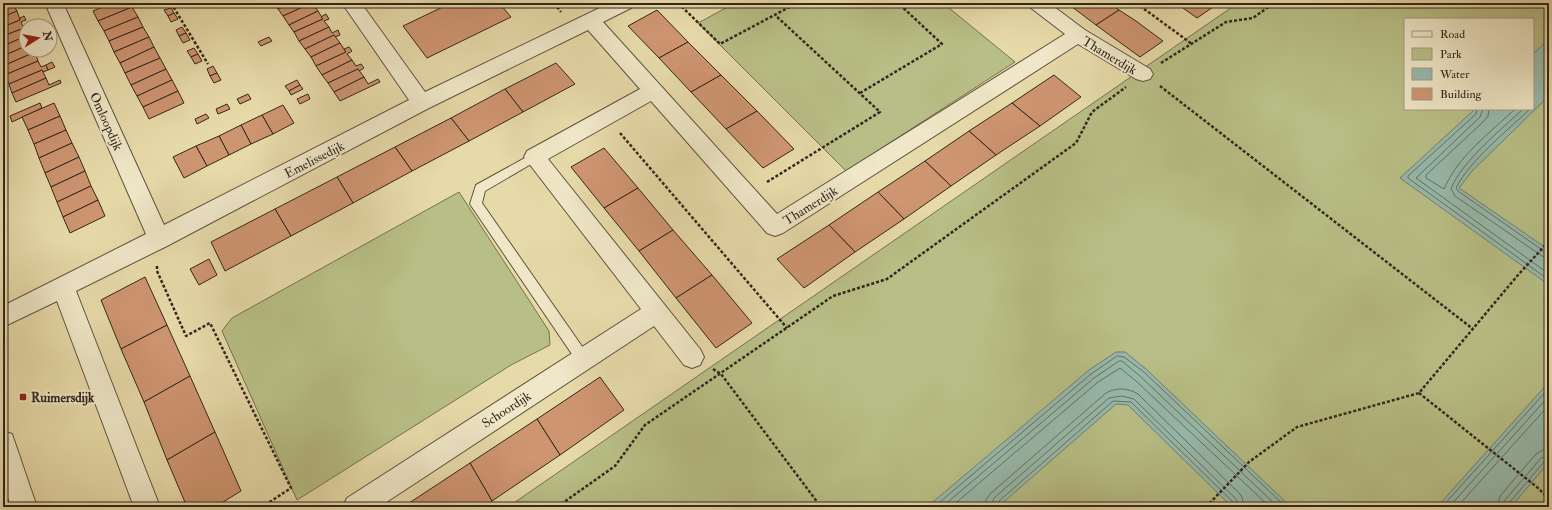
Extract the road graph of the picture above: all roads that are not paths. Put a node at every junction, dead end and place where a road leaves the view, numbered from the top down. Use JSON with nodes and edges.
{"nodes":[{"id":1,"x":54,"y":3,"type":"edge"},
{"id":2,"x":351,"y":3,"type":"edge"},
{"id":3,"x":625,"y":3,"type":"edge"},
{"id":4,"x":1037,"y":3,"type":"edge"},
{"id":5,"x":591,"y":21,"type":"junction"},
{"id":6,"x":1078,"y":35,"type":"junction"},
{"id":7,"x":1143,"y":74,"type":"road end"},
{"id":8,"x":653,"y":91,"type":"junction"},
{"id":9,"x":422,"y":103,"type":"junction"},
{"id":10,"x":534,"y":157,"type":"junction"},
{"id":11,"x":159,"y":239,"type":"junction"},
{"id":12,"x":63,"y":287,"type":"junction"},
{"id":13,"x":656,"y":312,"type":"junction"},
{"id":14,"x":3,"y":318,"type":"edge"},
{"id":15,"x":692,"y":357,"type":"road end"},
{"id":16,"x":583,"y":359,"type":"junction"},
{"id":17,"x":3,"y":443,"type":"edge"},
{"id":18,"x":24,"y":507,"type":"edge"},
{"id":19,"x":147,"y":507,"type":"edge"},
{"id":20,"x":356,"y":507,"type":"edge"}],
"edges":[{"from":1,"to":11,"type":"street","name":"Omloopdijk"},
{"from":2,"to":9,"type":"street"},
{"from":3,"to":5,"type":"street","name":"Emelissedijk"},
{"from":4,"to":6,"type":"street","name":"Thamerdijk"},
{"from":5,"to":8,"type":"street","name":"Thamerdijk"},
{"from":5,"to":9,"type":"street","name":"Emelissedijk"},
{"from":6,"to":7,"type":"street","name":"Thamerdijk"},
{"from":6,"to":8,"type":"street","name":"Thamerdijk"},
{"from":8,"to":10,"type":"street"},
{"from":9,"to":11,"type":"street","name":"Emelissedijk"},
{"from":10,"to":13,"type":"street"},
{"from":10,"to":16,"type":"lane"},
{"from":11,"to":12,"type":"street","name":"Emelissedijk"},
{"from":12,"to":14,"type":"street","name":"Emelissedijk"},
{"from":12,"to":19,"type":"street"},
{"from":13,"to":15,"type":"street"},
{"from":13,"to":16,"type":"street","name":"Schoordijk"},
{"from":16,"to":20,"type":"street","name":"Schoordijk"},
{"from":17,"to":18,"type":"street"}]}
